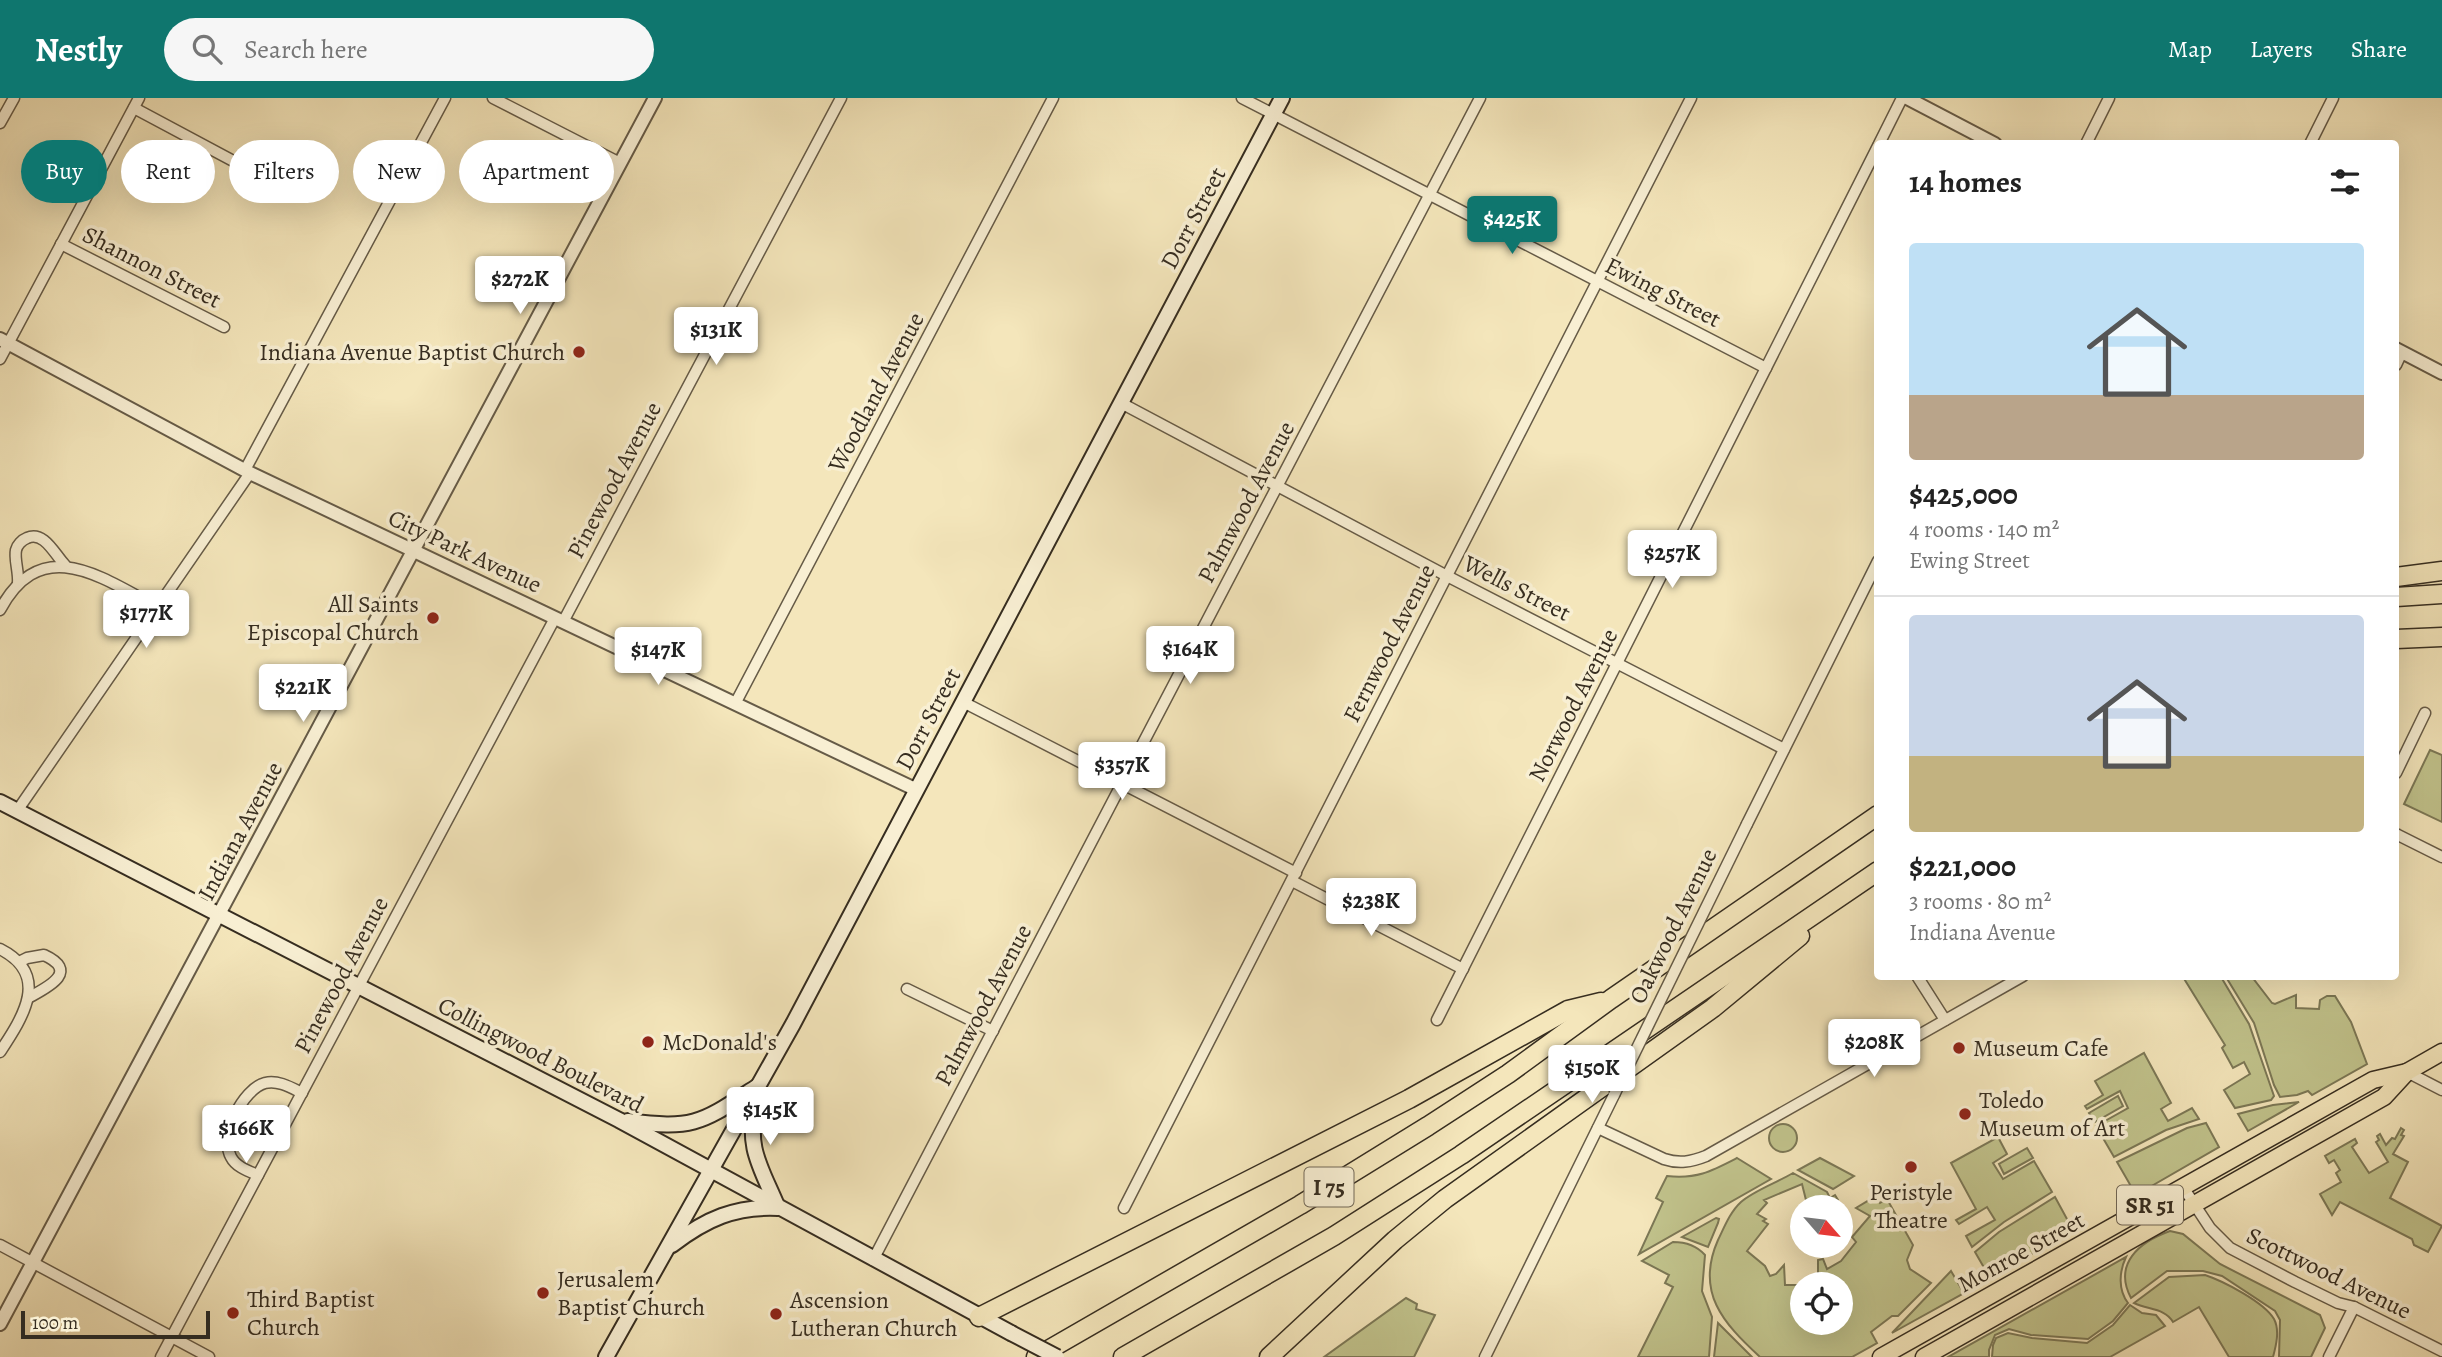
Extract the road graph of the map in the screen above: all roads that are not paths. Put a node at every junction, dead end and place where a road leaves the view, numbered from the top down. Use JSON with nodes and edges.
{"nodes":[{"id":1,"x":14,"y":98,"type":"edge"},
{"id":2,"x":139,"y":98,"type":"edge"},
{"id":3,"x":444,"y":98,"type":"edge"},
{"id":4,"x":493,"y":98,"type":"edge"},
{"id":5,"x":654,"y":98,"type":"edge"},
{"id":6,"x":841,"y":98,"type":"edge"},
{"id":7,"x":1053,"y":98,"type":"edge"},
{"id":8,"x":1242,"y":98,"type":"edge"},
{"id":9,"x":1282,"y":98,"type":"edge"},
{"id":10,"x":1480,"y":98,"type":"edge"},
{"id":11,"x":1691,"y":98,"type":"edge"},
{"id":12,"x":1902,"y":98,"type":"edge"},
{"id":13,"x":1907,"y":98,"type":"edge"},
{"id":14,"x":2109,"y":98,"type":"edge"},
{"id":15,"x":2333,"y":98,"type":"edge"},
{"id":16,"x":134,"y":108,"type":"junction"},
{"id":17,"x":1273,"y":114,"type":"junction"},
{"id":18,"x":0,"y":123,"type":"edge"},
{"id":19,"x":1880,"y":140,"type":"edge"},
{"id":20,"x":1987,"y":140,"type":"edge"},
{"id":21,"x":2088,"y":140,"type":"edge"},
{"id":22,"x":2312,"y":140,"type":"edge"},
{"id":23,"x":1874,"y":152,"type":"edge"},
{"id":24,"x":229,"y":159,"type":"edge"},
{"id":25,"x":620,"y":163,"type":"junction"},
{"id":26,"x":1429,"y":196,"type":"junction"},
{"id":27,"x":61,"y":244,"type":"junction"},
{"id":28,"x":1598,"y":282,"type":"junction"},
{"id":29,"x":224,"y":327,"type":"dead end"},
{"id":30,"x":4,"y":341,"type":"edge"},
{"id":31,"x":2399,"y":351,"type":"edge"},
{"id":32,"x":0,"y":359,"type":"edge"},
{"id":33,"x":1766,"y":368,"type":"junction"},
{"id":34,"x":2442,"y":373,"type":"edge"},
{"id":35,"x":1121,"y":403,"type":"junction"},
{"id":36,"x":248,"y":471,"type":"junction"},
{"id":37,"x":1278,"y":485,"type":"junction"},
{"id":38,"x":415,"y":550,"type":"junction"},
{"id":39,"x":65,"y":565,"type":"junction"},
{"id":40,"x":1874,"y":570,"type":"edge"},
{"id":41,"x":2442,"y":571,"type":"edge"},
{"id":42,"x":1447,"y":576,"type":"junction"},
{"id":43,"x":2399,"y":577,"type":"edge"},
{"id":44,"x":18,"y":583,"type":"junction"},
{"id":45,"x":2442,"y":594,"type":"edge"},
{"id":46,"x":2399,"y":597,"type":"edge"},
{"id":47,"x":157,"y":607,"type":"junction"},
{"id":48,"x":0,"y":610,"type":"edge"},
{"id":49,"x":559,"y":620,"type":"junction"},
{"id":50,"x":2442,"y":637,"type":"edge"},
{"id":51,"x":2399,"y":639,"type":"edge"},
{"id":52,"x":1617,"y":664,"type":"junction"},
{"id":53,"x":963,"y":702,"type":"junction"},
{"id":54,"x":734,"y":704,"type":"junction"},
{"id":55,"x":2425,"y":713,"type":"dead end"},
{"id":56,"x":1784,"y":749,"type":"junction"},
{"id":57,"x":2399,"y":768,"type":"edge"},
{"id":58,"x":1122,"y":784,"type":"junction"},
{"id":59,"x":917,"y":790,"type":"junction"},
{"id":60,"x":0,"y":802,"type":"edge"},
{"id":61,"x":18,"y":811,"type":"junction"},
{"id":62,"x":1874,"y":818,"type":"edge"},
{"id":63,"x":2399,"y":836,"type":"edge"},
{"id":64,"x":2442,"y":857,"type":"edge"},
{"id":65,"x":1874,"y":874,"type":"edge"},
{"id":66,"x":1874,"y":874,"type":"edge"},
{"id":67,"x":1294,"y":877,"type":"junction"},
{"id":68,"x":219,"y":914,"type":"junction"},
{"id":69,"x":0,"y":949,"type":"edge"},
{"id":70,"x":19,"y":962,"type":"junction"},
{"id":71,"x":1463,"y":969,"type":"junction"},
{"id":72,"x":1920,"y":980,"type":"edge"},
{"id":73,"x":2015,"y":980,"type":"edge"},
{"id":74,"x":358,"y":986,"type":"junction"},
{"id":75,"x":907,"y":989,"type":"dead end"},
{"id":76,"x":28,"y":998,"type":"junction"},
{"id":77,"x":1611,"y":999,"type":"junction"},
{"id":78,"x":1437,"y":1020,"type":"dead end"},
{"id":79,"x":1945,"y":1020,"type":"junction"},
{"id":80,"x":993,"y":1031,"type":"junction"},
{"id":81,"x":0,"y":1052,"type":"edge"},
{"id":82,"x":2442,"y":1052,"type":"edge"},
{"id":83,"x":2407,"y":1072,"type":"junction"},
{"id":84,"x":759,"y":1086,"type":"junction"},
{"id":85,"x":2442,"y":1090,"type":"edge"},
{"id":86,"x":302,"y":1093,"type":"junction"},
{"id":87,"x":619,"y":1120,"type":"junction"},
{"id":88,"x":1598,"y":1128,"type":"junction"},
{"id":89,"x":711,"y":1171,"type":"junction"},
{"id":90,"x":258,"y":1175,"type":"junction"},
{"id":91,"x":2183,"y":1186,"type":"junction"},
{"id":92,"x":2193,"y":1204,"type":"junction"},
{"id":93,"x":778,"y":1208,"type":"junction"},
{"id":94,"x":1124,"y":1208,"type":"dead end"},
{"id":95,"x":0,"y":1245,"type":"edge"},
{"id":96,"x":666,"y":1251,"type":"junction"},
{"id":97,"x":873,"y":1260,"type":"junction"},
{"id":98,"x":33,"y":1263,"type":"junction"},
{"id":99,"x":2354,"y":1307,"type":"junction"},
{"id":100,"x":979,"y":1317,"type":"junction"},
{"id":101,"x":0,"y":1324,"type":"edge"},
{"id":102,"x":172,"y":1337,"type":"junction"},
{"id":103,"x":2442,"y":1351,"type":"edge"},
{"id":104,"x":1274,"y":1354,"type":"edge"},
{"id":105,"x":1488,"y":1354,"type":"edge"},
{"id":106,"x":161,"y":1357,"type":"edge"},
{"id":107,"x":209,"y":1357,"type":"edge"},
{"id":108,"x":606,"y":1357,"type":"edge"},
{"id":109,"x":1036,"y":1357,"type":"edge"},
{"id":110,"x":1057,"y":1357,"type":"edge"},
{"id":111,"x":1123,"y":1357,"type":"edge"},
{"id":112,"x":1881,"y":1357,"type":"edge"},
{"id":113,"x":1924,"y":1357,"type":"edge"},
{"id":114,"x":2329,"y":1357,"type":"edge"}],
"edges":[{"from":1,"to":18,"type":"street"},
{"from":2,"to":16,"type":"street"},
{"from":3,"to":36,"type":"street"},
{"from":4,"to":25,"type":"street"},
{"from":5,"to":25,"type":"street","name":"Indiana Avenue"},
{"from":6,"to":49,"type":"street","name":"Pinewood Avenue"},
{"from":7,"to":54,"type":"street","name":"Woodland Avenue"},
{"from":8,"to":17,"type":"street","name":"Ewing Street"},
{"from":9,"to":17,"type":"main road","name":"Dorr Street"},
{"from":10,"to":26,"type":"street","name":"Palmwood Avenue"},
{"from":11,"to":28,"type":"street","name":"Fernwood Avenue"},
{"from":12,"to":19,"type":"street","name":"Norwood Avenue"},
{"from":13,"to":20,"type":"street"},
{"from":14,"to":21,"type":"street"},
{"from":15,"to":22,"type":"street"},
{"from":16,"to":24,"type":"street"},
{"from":16,"to":27,"type":"street"},
{"from":17,"to":26,"type":"street","name":"Ewing Street"},
{"from":17,"to":35,"type":"main road","name":"Dorr Street"},
{"from":23,"to":33,"type":"street","name":"Norwood Avenue"},
{"from":25,"to":38,"type":"street","name":"Indiana Avenue"},
{"from":26,"to":28,"type":"street","name":"Ewing Street"},
{"from":26,"to":37,"type":"street","name":"Palmwood Avenue"},
{"from":27,"to":29,"type":"street","name":"Shannon Street"},
{"from":27,"to":30,"type":"street"},
{"from":28,"to":33,"type":"street","name":"Ewing Street"},
{"from":28,"to":42,"type":"street","name":"Fernwood Avenue"},
{"from":30,"to":32,"type":"street"},
{"from":30,"to":36,"type":"street","name":"City Park Avenue"},
{"from":31,"to":34,"type":"street"},
{"from":33,"to":52,"type":"street","name":"Norwood Avenue"},
{"from":35,"to":37,"type":"street","name":"Wells Street"},
{"from":35,"to":53,"type":"main road","name":"Dorr Street"},
{"from":36,"to":38,"type":"street","name":"City Park Avenue"},
{"from":36,"to":47,"type":"street"},
{"from":37,"to":42,"type":"street","name":"Wells Street"},
{"from":37,"to":58,"type":"street","name":"Palmwood Avenue"},
{"from":38,"to":49,"type":"street","name":"City Park Avenue"},
{"from":38,"to":68,"type":"street","name":"Indiana Avenue"},
{"from":39,"to":44,"type":"street"},
{"from":39,"to":44,"type":"street"},
{"from":39,"to":47,"type":"street"},
{"from":40,"to":56,"type":"street","name":"Oakwood Avenue"},
{"from":41,"to":43,"type":"highway"},
{"from":42,"to":52,"type":"street","name":"Wells Street"},
{"from":42,"to":67,"type":"street","name":"Fernwood Avenue"},
{"from":44,"to":48,"type":"street"},
{"from":45,"to":46,"type":"highway"},
{"from":47,"to":61,"type":"street"},
{"from":49,"to":54,"type":"street","name":"City Park Avenue"},
{"from":49,"to":74,"type":"street","name":"Pinewood Avenue"},
{"from":50,"to":51,"type":"highway"},
{"from":52,"to":56,"type":"street","name":"Wells Street"},
{"from":52,"to":71,"type":"street","name":"Norwood Avenue"},
{"from":53,"to":58,"type":"street"},
{"from":53,"to":59,"type":"main road","name":"Dorr Street"},
{"from":54,"to":59,"type":"street","name":"City Park Avenue"},
{"from":55,"to":57,"type":"street"},
{"from":56,"to":88,"type":"street","name":"Oakwood Avenue","bridge":true},
{"from":58,"to":67,"type":"street"},
{"from":58,"to":80,"type":"street","name":"Palmwood Avenue"},
{"from":59,"to":84,"type":"main road","name":"Dorr Street"},
{"from":60,"to":61,"type":"main road","name":"Collingwood Boulevard"},
{"from":61,"to":68,"type":"main road","name":"Collingwood Boulevard"},
{"from":62,"to":77,"type":"highway","number":"I 75"},
{"from":63,"to":64,"type":"street"},
{"from":65,"to":104,"type":"highway"},
{"from":66,"to":111,"type":"highway","number":"I 75"},
{"from":67,"to":71,"type":"street"},
{"from":67,"to":94,"type":"street","name":"Fernwood Avenue"},
{"from":68,"to":74,"type":"main road","name":"Collingwood Boulevard"},
{"from":68,"to":98,"type":"street","name":"Indiana Avenue"},
{"from":69,"to":70,"type":"street"},
{"from":70,"to":76,"type":"street"},
{"from":70,"to":76,"type":"street"},
{"from":71,"to":78,"type":"street","name":"Norwood Avenue"},
{"from":72,"to":79,"type":"street"},
{"from":73,"to":79,"type":"street"},
{"from":74,"to":86,"type":"street","name":"Pinewood Avenue"},
{"from":74,"to":87,"type":"main road","name":"Collingwood Boulevard"},
{"from":75,"to":80,"type":"street"},
{"from":76,"to":81,"type":"street"},
{"from":77,"to":100,"type":"highway"},
{"from":77,"to":109,"type":"highway","number":"I 75"},
{"from":79,"to":88,"type":"street"},
{"from":80,"to":97,"type":"street","name":"Palmwood Avenue"},
{"from":82,"to":83,"type":"main road","name":"Monroe Street","number":"SR 51"},
{"from":83,"to":85,"type":"street"},
{"from":83,"to":91,"type":"main road","name":"Monroe Street","number":"SR 51"},
{"from":83,"to":92,"type":"main road","name":"Monroe Street","number":"SR 51"},
{"from":84,"to":87,"type":"main road"},
{"from":84,"to":89,"type":"main road","name":"Dorr Street"},
{"from":84,"to":93,"type":"main road"},
{"from":86,"to":90,"type":"street","name":"Pinewood Avenue"},
{"from":86,"to":90,"type":"street","name":"Pinewood Avenue"},
{"from":87,"to":89,"type":"main road","name":"Collingwood Boulevard"},
{"from":88,"to":105,"type":"street","name":"Oakwood Avenue"},
{"from":89,"to":93,"type":"main road","name":"Collingwood Boulevard"},
{"from":89,"to":96,"type":"main road","name":"Dorr Street"},
{"from":90,"to":102,"type":"street","name":"Pinewood Avenue"},
{"from":91,"to":92,"type":"street","name":"Scottwood Avenue"},
{"from":91,"to":112,"type":"main road","name":"Monroe Street","number":"SR 51"},
{"from":92,"to":99,"type":"street","name":"Scottwood Avenue"},
{"from":92,"to":113,"type":"main road","name":"Monroe Street","number":"SR 51"},
{"from":93,"to":96,"type":"main road"},
{"from":93,"to":97,"type":"main road","name":"Collingwood Boulevard"},
{"from":95,"to":98,"type":"street"},
{"from":96,"to":108,"type":"main road","name":"Dorr Street"},
{"from":97,"to":100,"type":"main road","name":"Collingwood Boulevard"},
{"from":98,"to":101,"type":"street","name":"Indiana Avenue"},
{"from":98,"to":102,"type":"street"},
{"from":99,"to":103,"type":"street","name":"Scottwood Avenue"},
{"from":99,"to":114,"type":"street"},
{"from":100,"to":110,"type":"main road","name":"Collingwood Boulevard","bridge":true},
{"from":102,"to":106,"type":"street","name":"Pinewood Avenue"},
{"from":102,"to":107,"type":"street"}]}
